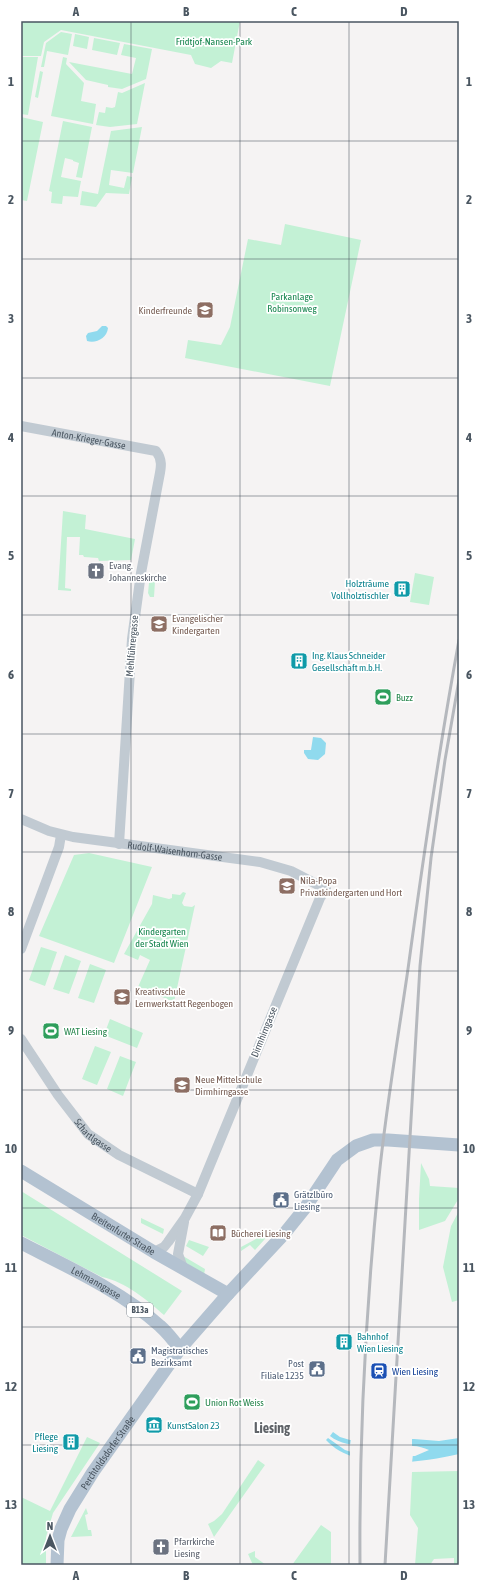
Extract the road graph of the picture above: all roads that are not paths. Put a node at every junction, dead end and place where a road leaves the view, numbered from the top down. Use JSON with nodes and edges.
{"nodes":[{"id":1,"x":21,"y":426,"type":"edge"},
{"id":2,"x":156,"y":451,"type":"joint"},
{"id":3,"x":21,"y":819,"type":"edge"},
{"id":4,"x":61,"y":834,"type":"junction"},
{"id":5,"x":120,"y":844,"type":"junction"},
{"id":6,"x":326,"y":889,"type":"joint"},
{"id":7,"x":21,"y":949,"type":"edge"},
{"id":8,"x":21,"y":1039,"type":"edge"},
{"id":9,"x":459,"y":1145,"type":"edge"},
{"id":10,"x":21,"y":1171,"type":"edge"},
{"id":11,"x":198,"y":1194,"type":"junction"},
{"id":12,"x":185,"y":1218,"type":"junction"},
{"id":13,"x":21,"y":1243,"type":"edge"},
{"id":14,"x":154,"y":1252,"type":"junction"},
{"id":15,"x":183,"y":1268,"type":"junction"},
{"id":16,"x":228,"y":1294,"type":"junction"},
{"id":17,"x":180,"y":1349,"type":"junction"},
{"id":18,"x":58,"y":1565,"type":"edge"}],
"edges":[{"from":1,"to":2,"type":"street","name":"Anton-Krieger-Gasse"},
{"from":2,"to":5,"type":"street","name":"Mehlführergasse"},
{"from":3,"to":4,"type":"street","name":"Rudolf-Waisenhorn-Gasse"},
{"from":4,"to":5,"type":"street","name":"Rudolf-Waisenhorn-Gasse"},
{"from":4,"to":7,"type":"street"},
{"from":5,"to":6,"type":"street","name":"Rudolf-Waisenhorn-Gasse"},
{"from":6,"to":11,"type":"street","name":"Dirmhirngasse"},
{"from":8,"to":11,"type":"street","name":"Schartlgasse"},
{"from":9,"to":16,"type":"main road"},
{"from":10,"to":14,"type":"main road","name":"Breitenfurter Straße"},
{"from":11,"to":12,"type":"street","name":"Dirmhirngasse"},
{"from":12,"to":14,"type":"street"},
{"from":12,"to":15,"type":"street"},
{"from":13,"to":17,"type":"main road","name":"Lehmanngasse","number":"B13a"},
{"from":14,"to":15,"type":"main road","name":"Breitenfurter Straße"},
{"from":15,"to":16,"type":"main road","name":"Breitenfurter Straße"},
{"from":16,"to":17,"type":"main road"},
{"from":17,"to":18,"type":"main road","name":"Perchtoldsdorfer Straße"}]}
